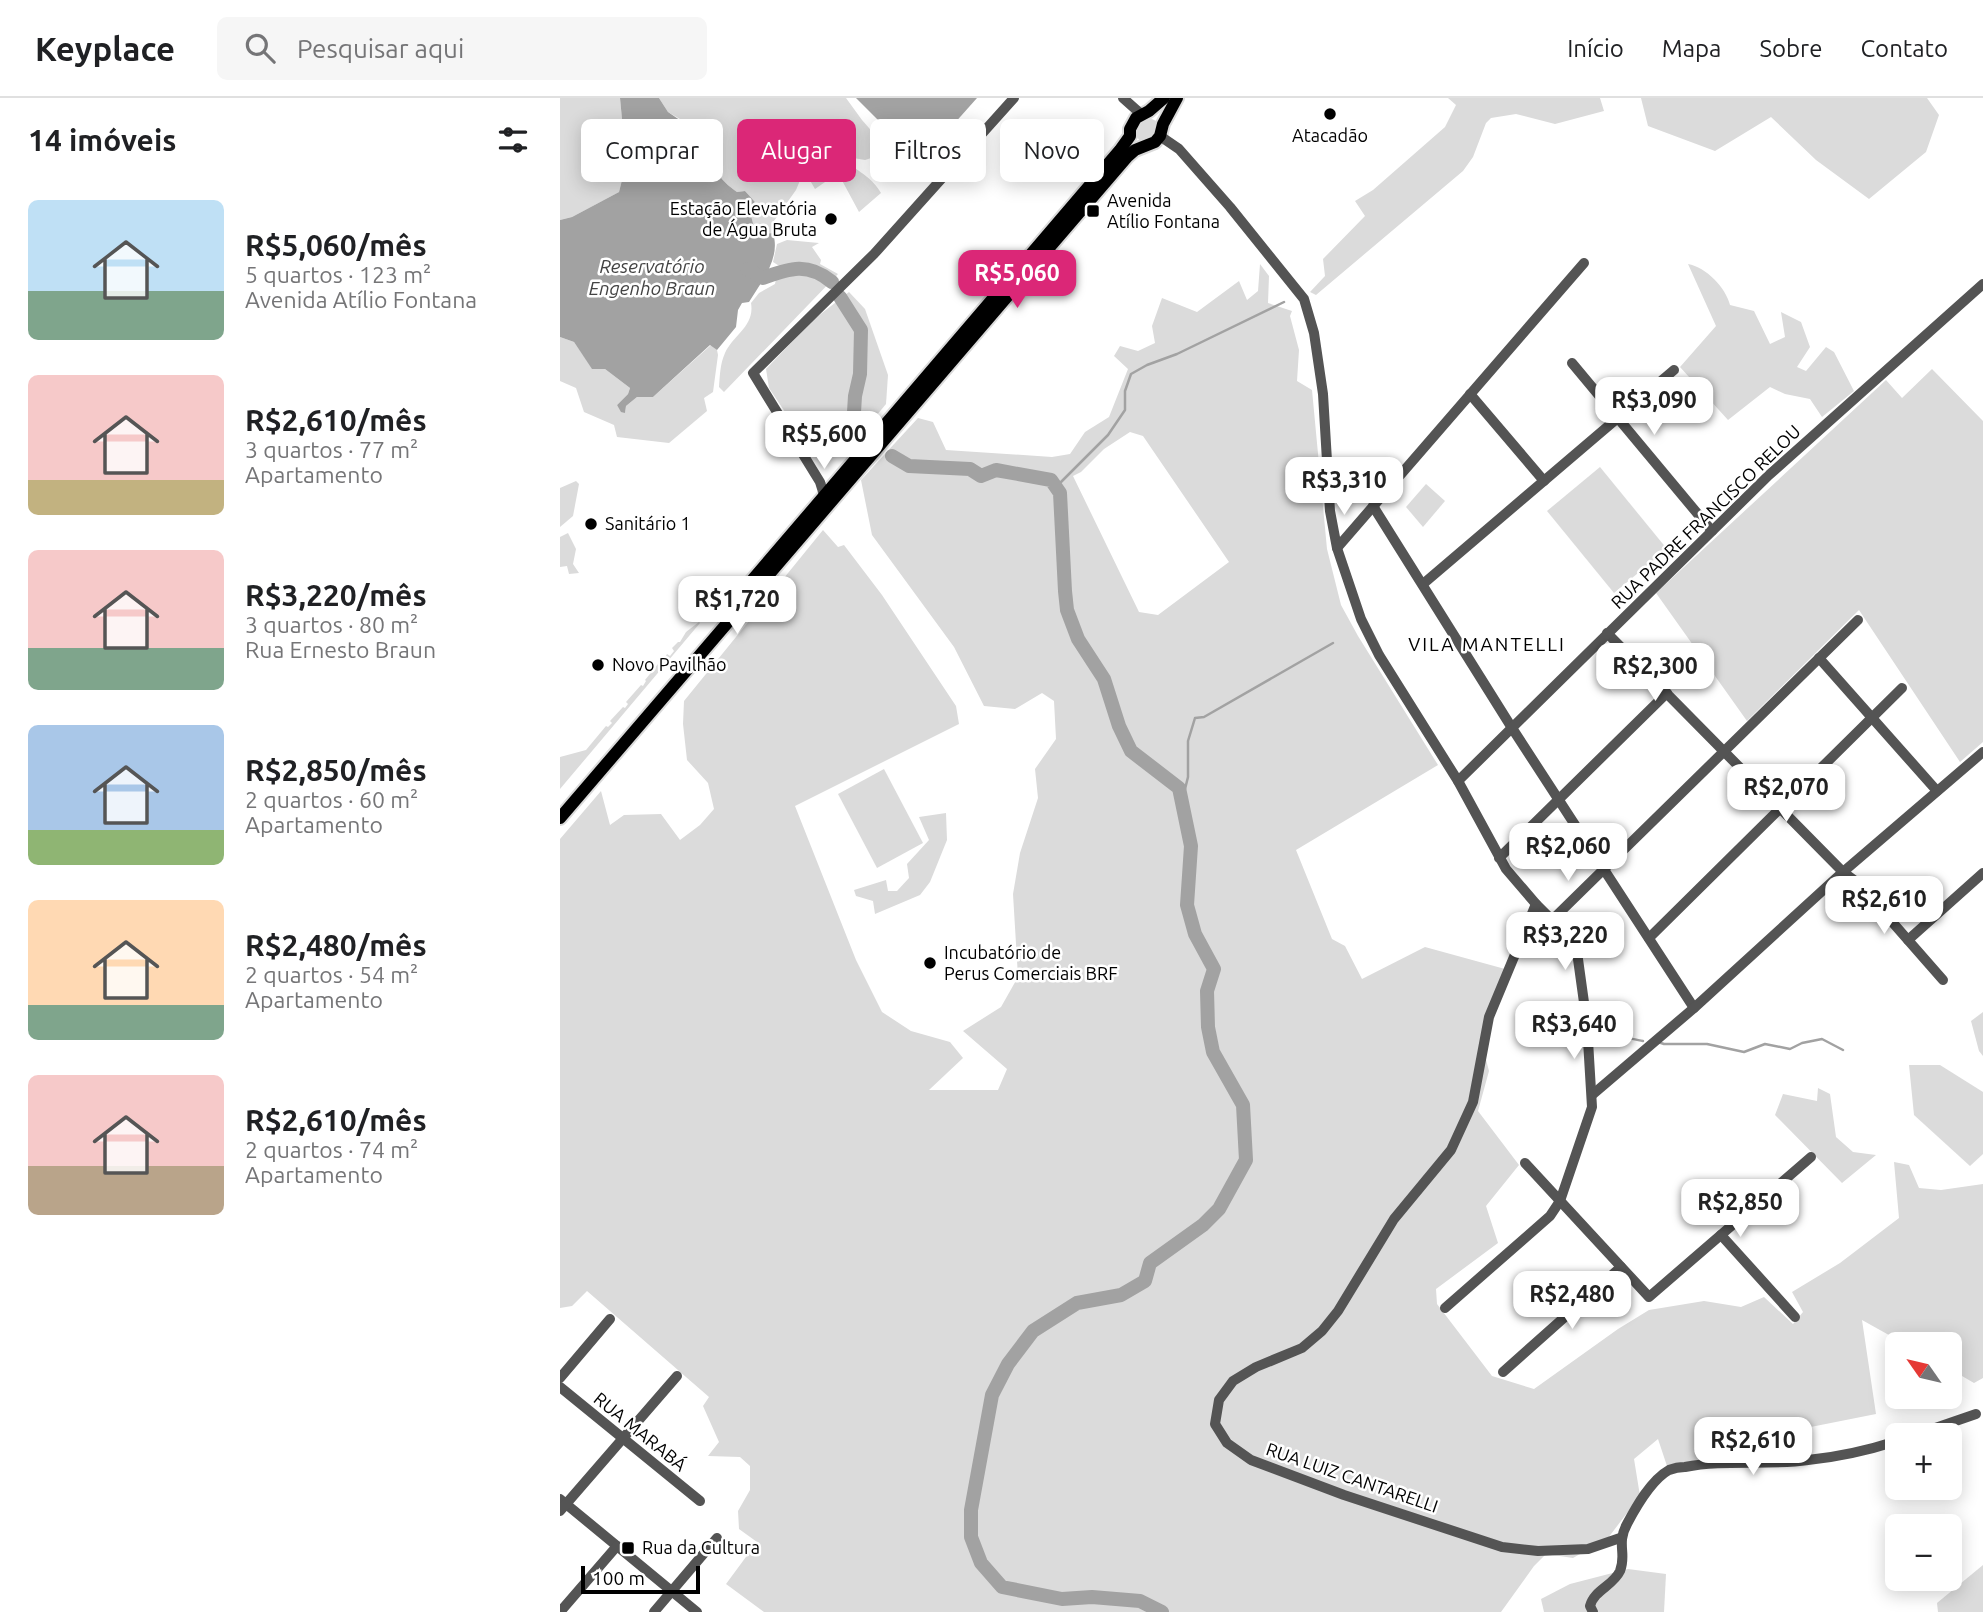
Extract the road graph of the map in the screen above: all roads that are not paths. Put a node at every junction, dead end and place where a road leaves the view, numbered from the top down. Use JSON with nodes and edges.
{"nodes":[{"id":1,"x":1014,"y":98,"type":"edge"},
{"id":2,"x":1123,"y":98,"type":"edge"},
{"id":3,"x":1164,"y":98,"type":"edge"},
{"id":4,"x":1177,"y":98,"type":"edge"},
{"id":5,"x":1145,"y":113,"type":"junction"},
{"id":6,"x":1161,"y":130,"type":"junction"},
{"id":7,"x":1130,"y":136,"type":"junction"},
{"id":8,"x":1143,"y":145,"type":"junction"},
{"id":9,"x":1584,"y":263,"type":"dead end"},
{"id":10,"x":1983,"y":284,"type":"edge"},
{"id":11,"x":1572,"y":363,"type":"dead end"},
{"id":12,"x":1674,"y":370,"type":"dead end"},
{"id":13,"x":1470,"y":394,"type":"junction"},
{"id":14,"x":1618,"y":418,"type":"junction"},
{"id":15,"x":1544,"y":481,"type":"junction"},
{"id":16,"x":826,"y":501,"type":"junction"},
{"id":17,"x":1373,"y":506,"type":"junction"},
{"id":18,"x":1712,"y":531,"type":"junction"},
{"id":19,"x":1337,"y":548,"type":"junction"},
{"id":20,"x":1423,"y":584,"type":"junction"},
{"id":21,"x":1858,"y":620,"type":"dead end"},
{"id":22,"x":1607,"y":633,"type":"junction"},
{"id":23,"x":1819,"y":658,"type":"junction"},
{"id":24,"x":1902,"y":688,"type":"dead end"},
{"id":25,"x":1667,"y":693,"type":"junction"},
{"id":26,"x":1872,"y":717,"type":"junction"},
{"id":27,"x":1512,"y":728,"type":"junction"},
{"id":28,"x":1724,"y":751,"type":"junction"},
{"id":29,"x":1983,"y":752,"type":"edge"},
{"id":30,"x":1458,"y":781,"type":"junction"},
{"id":31,"x":1937,"y":791,"type":"junction"},
{"id":32,"x":1560,"y":799,"type":"junction"},
{"id":33,"x":560,"y":806,"type":"edge"},
{"id":34,"x":1780,"y":808,"type":"junction"},
{"id":35,"x":560,"y":818,"type":"edge"},
{"id":36,"x":1499,"y":858,"type":"junction"},
{"id":37,"x":1605,"y":869,"type":"junction"},
{"id":38,"x":1843,"y":872,"type":"junction"},
{"id":39,"x":1983,"y":873,"type":"edge"},
{"id":40,"x":1536,"y":904,"type":"junction"},
{"id":41,"x":1552,"y":920,"type":"junction"},
{"id":42,"x":1649,"y":939,"type":"junction"},
{"id":43,"x":1908,"y":940,"type":"junction"},
{"id":44,"x":1943,"y":981,"type":"dead end"},
{"id":45,"x":1694,"y":1008,"type":"junction"},
{"id":46,"x":1592,"y":1095,"type":"junction"},
{"id":47,"x":1811,"y":1157,"type":"dead end"},
{"id":48,"x":1525,"y":1163,"type":"dead end"},
{"id":49,"x":1560,"y":1201,"type":"junction"},
{"id":50,"x":1721,"y":1235,"type":"junction"},
{"id":51,"x":1621,"y":1268,"type":"junction"},
{"id":52,"x":1445,"y":1308,"type":"dead end"},
{"id":53,"x":1796,"y":1317,"type":"dead end"},
{"id":54,"x":610,"y":1320,"type":"dead end"},
{"id":55,"x":1503,"y":1372,"type":"dead end"},
{"id":56,"x":677,"y":1376,"type":"dead end"},
{"id":57,"x":560,"y":1378,"type":"edge"},
{"id":58,"x":560,"y":1387,"type":"edge"},
{"id":59,"x":1976,"y":1413,"type":"dead end"},
{"id":60,"x":1948,"y":1423,"type":"edge"},
{"id":61,"x":622,"y":1438,"type":"junction"},
{"id":62,"x":1885,"y":1445,"type":"edge"},
{"id":63,"x":700,"y":1501,"type":"dead end"},
{"id":64,"x":562,"y":1505,"type":"edge"},
{"id":65,"x":717,"y":1538,"type":"dead end"},
{"id":66,"x":1620,"y":1538,"type":"junction"},
{"id":67,"x":617,"y":1546,"type":"junction"},
{"id":68,"x":671,"y":1591,"type":"junction"},
{"id":69,"x":561,"y":1612,"type":"edge"},
{"id":70,"x":654,"y":1612,"type":"edge"},
{"id":71,"x":697,"y":1612,"type":"edge"},
{"id":72,"x":1593,"y":1612,"type":"edge"}],
"edges":[{"from":1,"to":16,"type":"street"},
{"from":2,"to":5,"type":"street"},
{"from":3,"to":5,"type":"main road"},
{"from":4,"to":6,"type":"main road"},
{"from":5,"to":6,"type":"main road"},
{"from":5,"to":7,"type":"main road"},
{"from":6,"to":8,"type":"main road"},
{"from":6,"to":19,"type":"street"},
{"from":7,"to":8,"type":"main road"},
{"from":7,"to":16,"type":"main road"},
{"from":8,"to":16,"type":"main road"},
{"from":9,"to":13,"type":"street"},
{"from":10,"to":18,"type":"street","name":"RUA PADRE FRANCISCO RELOU"},
{"from":11,"to":14,"type":"street"},
{"from":12,"to":14,"type":"street"},
{"from":13,"to":15,"type":"street"},
{"from":13,"to":17,"type":"street"},
{"from":14,"to":15,"type":"street"},
{"from":14,"to":18,"type":"street"},
{"from":15,"to":20,"type":"street"},
{"from":16,"to":33,"type":"main road"},
{"from":16,"to":35,"type":"main road"},
{"from":17,"to":19,"type":"street"},
{"from":17,"to":20,"type":"street"},
{"from":18,"to":22,"type":"street","name":"RUA PADRE FRANCISCO RELOU"},
{"from":19,"to":30,"type":"street"},
{"from":20,"to":27,"type":"street"},
{"from":21,"to":23,"type":"street"},
{"from":22,"to":25,"type":"street"},
{"from":22,"to":27,"type":"street","name":"RUA PADRE FRANCISCO RELOU"},
{"from":23,"to":26,"type":"street"},
{"from":23,"to":28,"type":"street"},
{"from":24,"to":26,"type":"street"},
{"from":25,"to":28,"type":"street"},
{"from":25,"to":32,"type":"street"},
{"from":26,"to":31,"type":"street"},
{"from":26,"to":34,"type":"street"},
{"from":27,"to":30,"type":"street","name":"RUA PADRE FRANCISCO RELOU"},
{"from":27,"to":32,"type":"street"},
{"from":28,"to":34,"type":"street"},
{"from":28,"to":37,"type":"street"},
{"from":29,"to":31,"type":"street"},
{"from":30,"to":36,"type":"street"},
{"from":31,"to":38,"type":"street"},
{"from":32,"to":36,"type":"street"},
{"from":32,"to":37,"type":"street"},
{"from":34,"to":38,"type":"street"},
{"from":34,"to":42,"type":"street"},
{"from":36,"to":40,"type":"street"},
{"from":37,"to":41,"type":"street"},
{"from":37,"to":42,"type":"street"},
{"from":38,"to":43,"type":"street"},
{"from":38,"to":45,"type":"street"},
{"from":39,"to":43,"type":"street"},
{"from":40,"to":41,"type":"street"},
{"from":40,"to":66,"type":"street","name":"RUA LUIZ CANTARELLI"},
{"from":41,"to":46,"type":"street"},
{"from":42,"to":45,"type":"street"},
{"from":43,"to":44,"type":"street"},
{"from":45,"to":46,"type":"street"},
{"from":46,"to":49,"type":"street"},
{"from":47,"to":50,"type":"street"},
{"from":48,"to":49,"type":"street"},
{"from":49,"to":51,"type":"street"},
{"from":49,"to":52,"type":"street"},
{"from":50,"to":51,"type":"street"},
{"from":50,"to":53,"type":"street"},
{"from":51,"to":55,"type":"street"},
{"from":54,"to":57,"type":"street"},
{"from":56,"to":61,"type":"street"},
{"from":58,"to":61,"type":"street","name":"RUA MARABÁ"},
{"from":59,"to":60,"type":"street"},
{"from":61,"to":63,"type":"street","name":"RUA MARABÁ"},
{"from":61,"to":64,"type":"street"},
{"from":62,"to":66,"type":"street"},
{"from":64,"to":67,"type":"street"},
{"from":65,"to":68,"type":"street"},
{"from":66,"to":72,"type":"street"},
{"from":67,"to":68,"type":"street"},
{"from":67,"to":69,"type":"street"},
{"from":68,"to":70,"type":"street"},
{"from":68,"to":71,"type":"street"}]}
